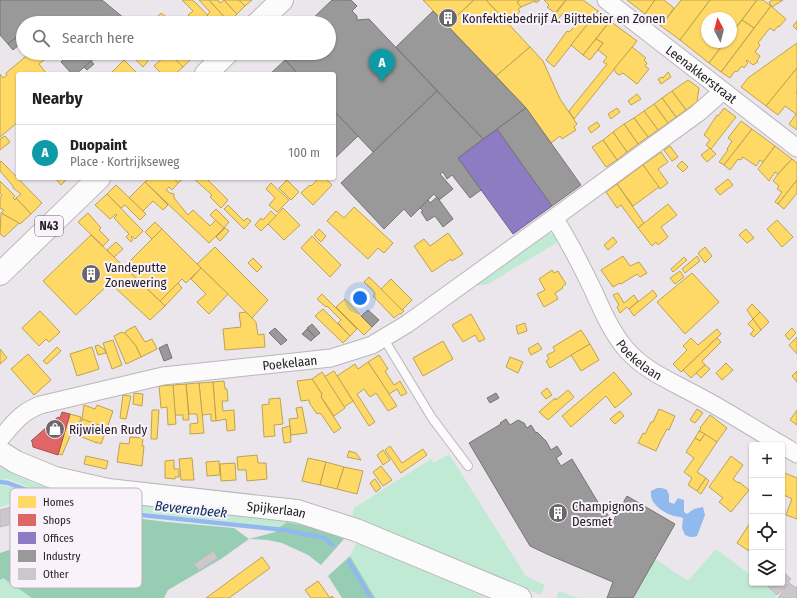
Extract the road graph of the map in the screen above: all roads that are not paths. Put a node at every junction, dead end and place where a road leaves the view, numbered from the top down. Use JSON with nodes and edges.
{"nodes":[{"id":1,"x":282,"y":0,"type":"edge"},
{"id":2,"x":606,"y":0,"type":"edge"},
{"id":3,"x":265,"y":16,"type":"edge"},
{"id":4,"x":220,"y":60,"type":"edge"},
{"id":5,"x":208,"y":72,"type":"edge"},
{"id":6,"x":723,"y":91,"type":"junction"},
{"id":7,"x":797,"y":148,"type":"edge"},
{"id":8,"x":97,"y":180,"type":"edge"},
{"id":9,"x":554,"y":218,"type":"junction"},
{"id":10,"x":0,"y":274,"type":"edge"},
{"id":11,"x":384,"y":339,"type":"junction"},
{"id":12,"x":0,"y":439,"type":"edge"},
{"id":13,"x":777,"y":442,"type":"edge"},
{"id":14,"x":785,"y":447,"type":"edge"},
{"id":15,"x":0,"y":452,"type":"edge"},
{"id":16,"x":797,"y":454,"type":"edge"},
{"id":17,"x":468,"y":466,"type":"dead end"},
{"id":18,"x":99,"y":488,"type":"edge"},
{"id":19,"x":142,"y":494,"type":"edge"},
{"id":20,"x":520,"y":598,"type":"edge"}],
"edges":[{"from":1,"to":3,"type":"street"},
{"from":2,"to":6,"type":"street","name":"Leenakkerstraat"},
{"from":4,"to":5,"type":"street"},
{"from":6,"to":7,"type":"street","name":"Leenakkerstraat"},
{"from":6,"to":9,"type":"street","name":"Poekelaan"},
{"from":8,"to":10,"type":"street","number":"N43"},
{"from":9,"to":11,"type":"street","name":"Poekelaan"},
{"from":9,"to":13,"type":"street","name":"Poekelaan"},
{"from":11,"to":12,"type":"street","name":"Poekelaan"},
{"from":11,"to":17,"type":"lane"},
{"from":14,"to":16,"type":"street","name":"Poekelaan"},
{"from":15,"to":18,"type":"street","name":"Spijkerlaan"},
{"from":19,"to":20,"type":"street","name":"Spijkerlaan"}]}
